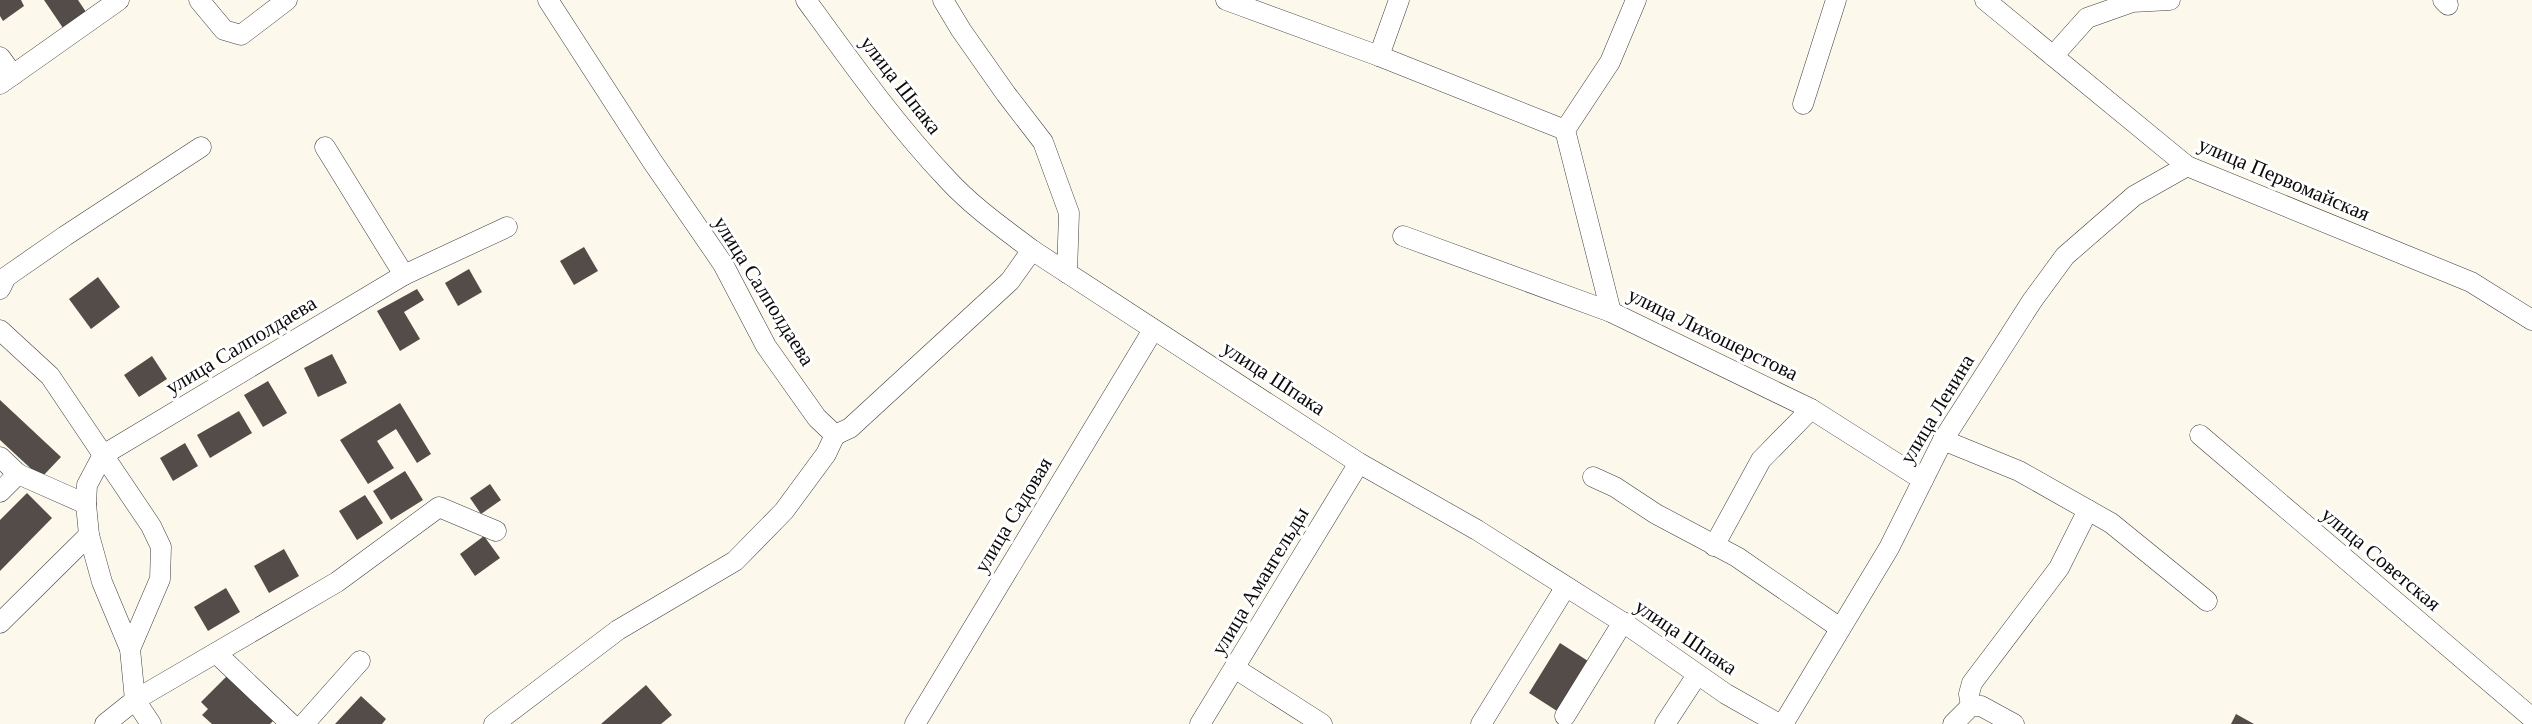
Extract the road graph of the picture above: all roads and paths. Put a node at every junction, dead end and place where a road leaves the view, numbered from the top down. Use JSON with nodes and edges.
{"nodes":[{"id":1,"x":119,"y":0,"type":"edge"},
{"id":2,"x":199,"y":0,"type":"edge"},
{"id":3,"x":287,"y":0,"type":"edge"},
{"id":4,"x":548,"y":0,"type":"edge"},
{"id":5,"x":806,"y":0,"type":"edge"},
{"id":6,"x":943,"y":0,"type":"edge"},
{"id":7,"x":1226,"y":0,"type":"edge"},
{"id":8,"x":1400,"y":0,"type":"edge"},
{"id":9,"x":1636,"y":0,"type":"edge"},
{"id":10,"x":1836,"y":0,"type":"edge"},
{"id":11,"x":1985,"y":0,"type":"edge"},
{"id":12,"x":2170,"y":0,"type":"edge"},
{"id":13,"x":1379,"y":56,"type":"junction"},
{"id":14,"x":2053,"y":56,"type":"junction"},
{"id":15,"x":0,"y":57,"type":"edge"},
{"id":16,"x":6,"y":79,"type":"edge"},
{"id":17,"x":1803,"y":104,"type":"dead end"},
{"id":18,"x":1565,"y":130,"type":"junction"},
{"id":19,"x":201,"y":147,"type":"dead end"},
{"id":20,"x":326,"y":147,"type":"dead end"},
{"id":21,"x":2187,"y":166,"type":"junction"},
{"id":22,"x":507,"y":226,"type":"dead end"},
{"id":23,"x":1403,"y":236,"type":"dead end"},
{"id":24,"x":1032,"y":250,"type":"junction"},
{"id":25,"x":1067,"y":273,"type":"junction"},
{"id":26,"x":404,"y":275,"type":"junction"},
{"id":27,"x":0,"y":289,"type":"edge"},
{"id":28,"x":1611,"y":312,"type":"junction"},
{"id":29,"x":2532,"y":320,"type":"edge"},
{"id":30,"x":0,"y":330,"type":"edge"},
{"id":31,"x":1153,"y":330,"type":"junction"},
{"id":32,"x":1811,"y":410,"type":"junction"},
{"id":33,"x":835,"y":435,"type":"junction"},
{"id":34,"x":2200,"y":435,"type":"dead end"},
{"id":35,"x":1943,"y":440,"type":"junction"},
{"id":36,"x":103,"y":455,"type":"junction"},
{"id":37,"x":0,"y":457,"type":"edge"},
{"id":38,"x":1359,"y":463,"type":"junction"},
{"id":39,"x":18,"y":474,"type":"junction"},
{"id":40,"x":1593,"y":477,"type":"dead end"},
{"id":41,"x":1923,"y":480,"type":"junction"},
{"id":42,"x":0,"y":492,"type":"edge"},
{"id":43,"x":86,"y":504,"type":"junction"},
{"id":44,"x":2088,"y":510,"type":"junction"},
{"id":45,"x":496,"y":531,"type":"dead end"},
{"id":46,"x":89,"y":535,"type":"junction"},
{"id":47,"x":1714,"y":546,"type":"junction"},
{"id":48,"x":1565,"y":588,"type":"junction"},
{"id":49,"x":2207,"y":601,"type":"dead end"},
{"id":50,"x":1623,"y":622,"type":"junction"},
{"id":51,"x":0,"y":623,"type":"edge"},
{"id":52,"x":1840,"y":628,"type":"junction"},
{"id":53,"x":130,"y":649,"type":"junction"},
{"id":54,"x":216,"y":653,"type":"junction"},
{"id":55,"x":360,"y":661,"type":"dead end"},
{"id":56,"x":1236,"y":669,"type":"junction"},
{"id":57,"x":1697,"y":675,"type":"junction"},
{"id":58,"x":1971,"y":706,"type":"junction"},
{"id":59,"x":142,"y":711,"type":"edge"},
{"id":60,"x":1564,"y":716,"type":"dead end"},
{"id":61,"x":2532,"y":718,"type":"edge"},
{"id":62,"x":105,"y":724,"type":"edge"},
{"id":63,"x":291,"y":724,"type":"edge"},
{"id":64,"x":304,"y":724,"type":"edge"},
{"id":65,"x":494,"y":724,"type":"edge"},
{"id":66,"x":915,"y":724,"type":"edge"},
{"id":67,"x":1200,"y":724,"type":"edge"},
{"id":68,"x":1322,"y":724,"type":"edge"},
{"id":69,"x":1481,"y":724,"type":"edge"},
{"id":70,"x":1665,"y":724,"type":"edge"},
{"id":71,"x":1781,"y":724,"type":"edge"},
{"id":72,"x":1953,"y":724,"type":"edge"},
{"id":73,"x":2014,"y":724,"type":"edge"}],
"edges":[{"from":1,"to":16,"type":"street"},
{"from":2,"to":3,"type":"street"},
{"from":4,"to":33,"type":"street","name":"улица Салполдаева"},
{"from":5,"to":24,"type":"street","name":"улица Шпака"},
{"from":6,"to":25,"type":"street"},
{"from":7,"to":13,"type":"street"},
{"from":8,"to":13,"type":"street"},
{"from":9,"to":18,"type":"street"},
{"from":10,"to":17,"type":"street"},
{"from":11,"to":14,"type":"street","name":"улица Первомайская"},
{"from":12,"to":14,"type":"street"},
{"from":13,"to":18,"type":"street"},
{"from":14,"to":21,"type":"street","name":"улица Первомайская"},
{"from":15,"to":16,"type":"street"},
{"from":18,"to":28,"type":"street","name":"улица Лихошерстова"},
{"from":19,"to":27,"type":"street"},
{"from":20,"to":26,"type":"street"},
{"from":21,"to":29,"type":"street","name":"улица Первомайская"},
{"from":21,"to":35,"type":"street","name":"улица Ленина"},
{"from":22,"to":26,"type":"street","name":"улица Салполдаева"},
{"from":23,"to":28,"type":"street"},
{"from":24,"to":25,"type":"street","name":"улица Шпака"},
{"from":24,"to":33,"type":"street"},
{"from":25,"to":31,"type":"street","name":"улица Шпака"},
{"from":26,"to":36,"type":"street","name":"улица Салполдаева"},
{"from":28,"to":32,"type":"street","name":"улица Лихошерстова"},
{"from":30,"to":36,"type":"street"},
{"from":31,"to":38,"type":"street","name":"улица Шпака"},
{"from":31,"to":66,"type":"street","name":"улица Садовая"},
{"from":32,"to":41,"type":"street","name":"улица Лихошерстова"},
{"from":32,"to":47,"type":"street"},
{"from":33,"to":65,"type":"street"},
{"from":34,"to":61,"type":"street","name":"улица Советская"},
{"from":35,"to":41,"type":"street","name":"улица Ленина"},
{"from":35,"to":44,"type":"street"},
{"from":36,"to":43,"type":"street"},
{"from":36,"to":53,"type":"street"},
{"from":37,"to":39,"type":"street"},
{"from":38,"to":48,"type":"street","name":"улица Шпака"},
{"from":38,"to":56,"type":"street","name":"улица Амангельды"},
{"from":39,"to":42,"type":"street"},
{"from":39,"to":43,"type":"street"},
{"from":40,"to":47,"type":"street"},
{"from":41,"to":52,"type":"street","name":"улица Ленина"},
{"from":43,"to":46,"type":"street"},
{"from":44,"to":49,"type":"street"},
{"from":44,"to":58,"type":"street"},
{"from":45,"to":54,"type":"street"},
{"from":46,"to":51,"type":"street"},
{"from":46,"to":53,"type":"street"},
{"from":47,"to":52,"type":"street"},
{"from":48,"to":50,"type":"street","name":"улица Шпака"},
{"from":48,"to":69,"type":"street"},
{"from":50,"to":57,"type":"street","name":"улица Шпака"},
{"from":50,"to":60,"type":"street"},
{"from":52,"to":71,"type":"street","name":"улица Ленина"},
{"from":53,"to":59,"type":"street"},
{"from":54,"to":59,"type":"street"},
{"from":54,"to":63,"type":"street"},
{"from":55,"to":64,"type":"street"},
{"from":56,"to":67,"type":"street","name":"улица Амангельды"},
{"from":56,"to":68,"type":"street"},
{"from":57,"to":70,"type":"street"},
{"from":57,"to":71,"type":"street","name":"улица Шпака"},
{"from":58,"to":72,"type":"street"},
{"from":58,"to":73,"type":"street"},
{"from":59,"to":62,"type":"street"}]}
